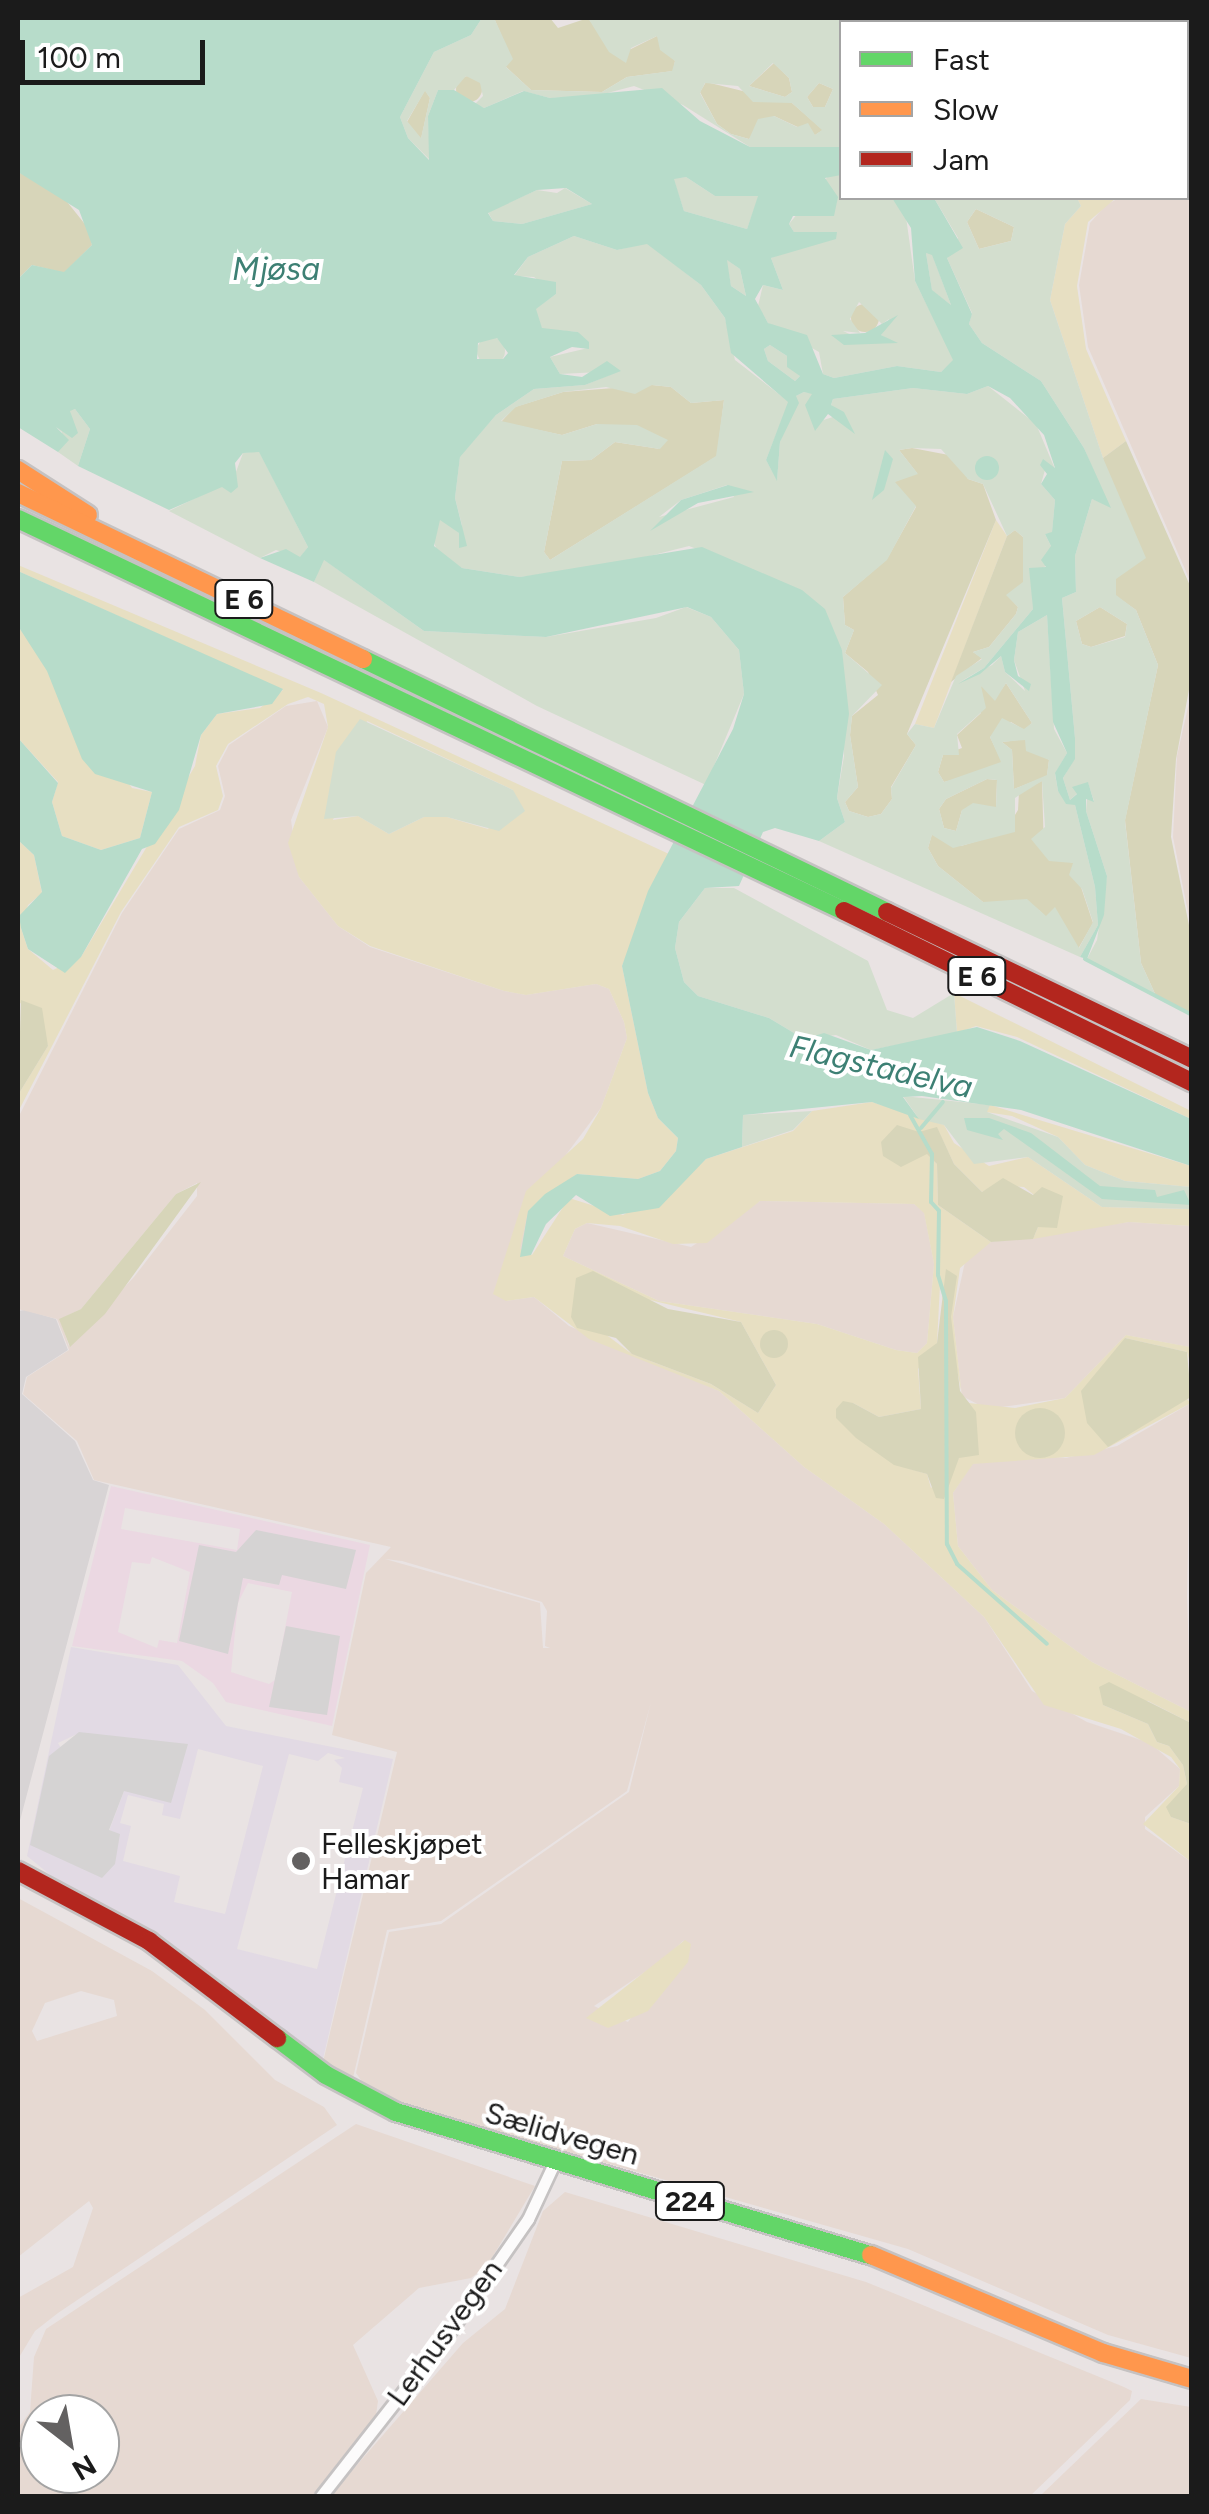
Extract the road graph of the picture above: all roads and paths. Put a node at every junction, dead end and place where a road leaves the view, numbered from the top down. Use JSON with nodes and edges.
{"nodes":[{"id":1,"x":18,"y":470,"type":"edge"},
{"id":2,"x":18,"y":494,"type":"edge"},
{"id":3,"x":18,"y":518,"type":"edge"},
{"id":4,"x":18,"y":533,"type":"edge"},
{"id":5,"x":126,"y":544,"type":"junction"},
{"id":6,"x":116,"y":564,"type":"junction"},
{"id":7,"x":1192,"y":1058,"type":"edge"},
{"id":8,"x":1192,"y":1082,"type":"edge"},
{"id":9,"x":18,"y":1871,"type":"edge"},
{"id":10,"x":555,"y":2161,"type":"junction"},
{"id":11,"x":1192,"y":2379,"type":"edge"},
{"id":12,"x":321,"y":2496,"type":"edge"}],
"edges":[{"from":1,"to":5,"type":"main road","number":"E 6"},
{"from":2,"to":5,"type":"main road","number":"E 6"},
{"from":3,"to":6,"type":"main road","number":"E 6"},
{"from":4,"to":6,"type":"main road","number":"E 6"},
{"from":5,"to":7,"type":"main road","number":"E 6"},
{"from":6,"to":8,"type":"main road","number":"E 6"},
{"from":9,"to":10,"type":"main road","name":"Sælidvegen","number":"224"},
{"from":10,"to":11,"type":"main road","name":"Sælidvegen","number":"224"},
{"from":10,"to":12,"type":"street","name":"Lerhusvegen"}]}
